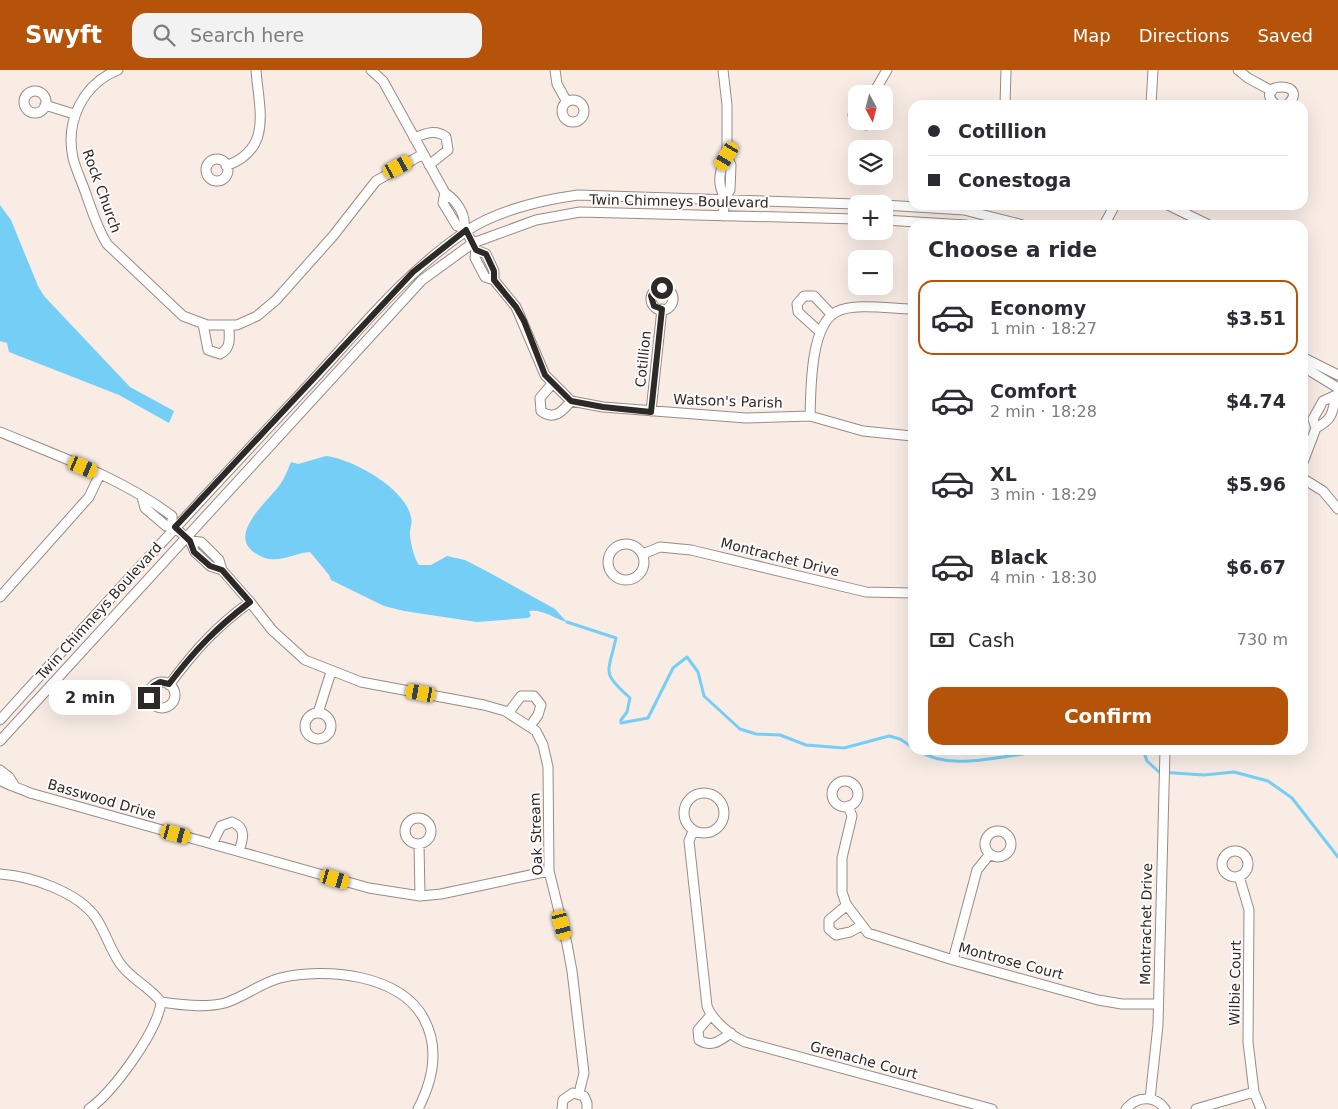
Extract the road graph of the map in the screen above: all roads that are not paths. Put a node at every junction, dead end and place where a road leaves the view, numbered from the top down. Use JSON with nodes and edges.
{"nodes":[{"id":1,"x":118,"y":70,"type":"edge"},
{"id":2,"x":256,"y":70,"type":"edge"},
{"id":3,"x":371,"y":70,"type":"edge"},
{"id":4,"x":555,"y":70,"type":"edge"},
{"id":5,"x":723,"y":70,"type":"edge"},
{"id":6,"x":887,"y":70,"type":"edge"},
{"id":7,"x":1006,"y":70,"type":"edge"},
{"id":8,"x":1153,"y":70,"type":"edge"},
{"id":9,"x":1238,"y":70,"type":"edge"},
{"id":10,"x":878,"y":85,"type":"edge"},
{"id":11,"x":1272,"y":91,"type":"junction"},
{"id":12,"x":1005,"y":100,"type":"edge"},
{"id":13,"x":1151,"y":100,"type":"edge"},
{"id":14,"x":1272,"y":100,"type":"edge"},
{"id":15,"x":1290,"y":100,"type":"edge"},
{"id":16,"x":567,"y":102,"type":"dead end"},
{"id":17,"x":46,"y":105,"type":"dead end"},
{"id":18,"x":74,"y":114,"type":"junction"},
{"id":19,"x":414,"y":138,"type":"junction"},
{"id":20,"x":423,"y":154,"type":"junction"},
{"id":21,"x":429,"y":165,"type":"junction"},
{"id":22,"x":226,"y":166,"type":"dead end"},
{"id":23,"x":725,"y":199,"type":"junction"},
{"id":24,"x":848,"y":204,"type":"edge"},
{"id":25,"x":893,"y":206,"type":"edge"},
{"id":26,"x":908,"y":206,"type":"edge"},
{"id":27,"x":964,"y":210,"type":"edge"},
{"id":28,"x":1178,"y":210,"type":"edge"},
{"id":29,"x":723,"y":216,"type":"junction"},
{"id":30,"x":848,"y":219,"type":"edge"},
{"id":31,"x":1003,"y":220,"type":"edge"},
{"id":32,"x":1199,"y":220,"type":"edge"},
{"id":33,"x":893,"y":221,"type":"edge"},
{"id":34,"x":908,"y":221,"type":"edge"},
{"id":35,"x":465,"y":229,"type":"junction"},
{"id":36,"x":475,"y":247,"type":"junction"},
{"id":37,"x":662,"y":309,"type":"dead end"},
{"id":38,"x":908,"y":309,"type":"edge"},
{"id":39,"x":832,"y":315,"type":"junction"},
{"id":40,"x":203,"y":324,"type":"junction"},
{"id":41,"x":229,"y":326,"type":"junction"},
{"id":42,"x":820,"y":331,"type":"junction"},
{"id":43,"x":1308,"y":360,"type":"edge"},
{"id":44,"x":1308,"y":370,"type":"edge"},
{"id":45,"x":1338,"y":375,"type":"edge"},
{"id":46,"x":552,"y":384,"type":"junction"},
{"id":47,"x":1337,"y":392,"type":"edge"},
{"id":48,"x":571,"y":401,"type":"junction"},
{"id":49,"x":651,"y":412,"type":"junction"},
{"id":50,"x":810,"y":416,"type":"junction"},
{"id":51,"x":1316,"y":428,"type":"junction"},
{"id":52,"x":0,"y":432,"type":"edge"},
{"id":53,"x":908,"y":436,"type":"edge"},
{"id":54,"x":1308,"y":449,"type":"edge"},
{"id":55,"x":100,"y":474,"type":"junction"},
{"id":56,"x":1308,"y":482,"type":"edge"},
{"id":57,"x":1338,"y":509,"type":"edge"},
{"id":58,"x":173,"y":526,"type":"junction"},
{"id":59,"x":187,"y":539,"type":"junction"},
{"id":60,"x":643,"y":554,"type":"junction"},
{"id":61,"x":908,"y":593,"type":"edge"},
{"id":62,"x":0,"y":596,"type":"edge"},
{"id":63,"x":250,"y":602,"type":"junction"},
{"id":64,"x":331,"y":672,"type":"junction"},
{"id":65,"x":169,"y":684,"type":"dead end"},
{"id":66,"x":509,"y":712,"type":"junction"},
{"id":67,"x":318,"y":713,"type":"dead end"},
{"id":68,"x":0,"y":720,"type":"edge"},
{"id":69,"x":531,"y":726,"type":"junction"},
{"id":70,"x":0,"y":741,"type":"edge"},
{"id":71,"x":1165,"y":755,"type":"edge"},
{"id":72,"x":0,"y":770,"type":"edge"},
{"id":73,"x":0,"y":780,"type":"edge"},
{"id":74,"x":14,"y":785,"type":"junction"},
{"id":75,"x":848,"y":806,"type":"dead end"},
{"id":76,"x":693,"y":831,"type":"junction"},
{"id":77,"x":212,"y":844,"type":"junction"},
{"id":78,"x":419,"y":844,"type":"dead end"},
{"id":79,"x":239,"y":852,"type":"junction"},
{"id":80,"x":990,"y":854,"type":"dead end"},
{"id":81,"x":548,"y":871,"type":"junction"},
{"id":82,"x":0,"y":874,"type":"edge"},
{"id":83,"x":1239,"y":876,"type":"dead end"},
{"id":84,"x":420,"y":896,"type":"junction"},
{"id":85,"x":847,"y":905,"type":"junction"},
{"id":86,"x":860,"y":926,"type":"junction"},
{"id":87,"x":953,"y":960,"type":"junction"},
{"id":88,"x":161,"y":1002,"type":"junction"},
{"id":89,"x":1158,"y":1004,"type":"junction"},
{"id":90,"x":711,"y":1015,"type":"junction"},
{"id":91,"x":731,"y":1033,"type":"junction"},
{"id":92,"x":1254,"y":1092,"type":"junction"},
{"id":93,"x":579,"y":1093,"type":"junction"},
{"id":94,"x":1150,"y":1099,"type":"junction"},
{"id":95,"x":93,"y":1108,"type":"edge"},
{"id":96,"x":418,"y":1109,"type":"edge"},
{"id":97,"x":562,"y":1109,"type":"edge"},
{"id":98,"x":587,"y":1109,"type":"edge"},
{"id":99,"x":992,"y":1109,"type":"edge"},
{"id":100,"x":1126,"y":1109,"type":"edge"},
{"id":101,"x":1165,"y":1109,"type":"edge"},
{"id":102,"x":1196,"y":1109,"type":"edge"},
{"id":103,"x":1261,"y":1109,"type":"edge"}],
"edges":[{"from":1,"to":18,"type":"street","name":"Rock Church"},
{"from":2,"to":22,"type":"street"},
{"from":3,"to":19,"type":"street"},
{"from":4,"to":16,"type":"street"},
{"from":5,"to":23,"type":"street"},
{"from":6,"to":10,"type":"street"},
{"from":7,"to":12,"type":"street"},
{"from":8,"to":13,"type":"street"},
{"from":9,"to":11,"type":"street"},
{"from":11,"to":14,"type":"street"},
{"from":11,"to":15,"type":"street"},
{"from":17,"to":18,"type":"street"},
{"from":18,"to":40,"type":"street","name":"Rock Church"},
{"from":19,"to":20,"type":"street"},
{"from":19,"to":21,"type":"street"},
{"from":20,"to":21,"type":"street"},
{"from":20,"to":41,"type":"street","name":"Rock Church"},
{"from":21,"to":35,"type":"street"},
{"from":23,"to":24,"type":"street","name":"Twin Chimneys Boulevard"},
{"from":23,"to":29,"type":"street"},
{"from":23,"to":35,"type":"street","name":"Twin Chimneys Boulevard"},
{"from":25,"to":26,"type":"street"},
{"from":27,"to":31,"type":"street"},
{"from":28,"to":32,"type":"street"},
{"from":29,"to":30,"type":"street","name":"Twin Chimneys Boulevard"},
{"from":29,"to":36,"type":"street","name":"Twin Chimneys Boulevard"},
{"from":33,"to":34,"type":"street"},
{"from":35,"to":36,"type":"street"},
{"from":35,"to":58,"type":"street","name":"Twin Chimneys Boulevard"},
{"from":36,"to":46,"type":"street"},
{"from":36,"to":59,"type":"street","name":"Twin Chimneys Boulevard"},
{"from":37,"to":49,"type":"street","name":"Cotillion"},
{"from":38,"to":39,"type":"street"},
{"from":39,"to":42,"type":"street"},
{"from":39,"to":42,"type":"street"},
{"from":40,"to":41,"type":"street","name":"Rock Church"},
{"from":40,"to":41,"type":"street"},
{"from":42,"to":50,"type":"street"},
{"from":43,"to":45,"type":"street"},
{"from":44,"to":47,"type":"street"},
{"from":46,"to":48,"type":"street"},
{"from":46,"to":48,"type":"street"},
{"from":47,"to":51,"type":"street"},
{"from":47,"to":51,"type":"street"},
{"from":48,"to":49,"type":"street","name":"Watson's Parish"},
{"from":49,"to":50,"type":"street","name":"Watson's Parish"},
{"from":50,"to":53,"type":"street","name":"Watson's Parish"},
{"from":51,"to":54,"type":"street"},
{"from":52,"to":55,"type":"street"},
{"from":55,"to":58,"type":"street","name":"Oak Stream"},
{"from":55,"to":62,"type":"street"},
{"from":56,"to":57,"type":"street"},
{"from":58,"to":59,"type":"street","name":"Oak Stream"},
{"from":58,"to":68,"type":"street","name":"Twin Chimneys Boulevard"},
{"from":59,"to":63,"type":"street","name":"Oak Stream"},
{"from":59,"to":70,"type":"street","name":"Twin Chimneys Boulevard"},
{"from":60,"to":60,"type":"street"},
{"from":60,"to":61,"type":"street","name":"Montrachet Drive"},
{"from":63,"to":64,"type":"street","name":"Oak Stream"},
{"from":63,"to":65,"type":"street"},
{"from":64,"to":66,"type":"street","name":"Oak Stream"},
{"from":64,"to":67,"type":"street"},
{"from":66,"to":69,"type":"street","name":"Oak Stream"},
{"from":66,"to":69,"type":"street"},
{"from":69,"to":81,"type":"street","name":"Oak Stream"},
{"from":71,"to":89,"type":"street","name":"Montrachet Drive"},
{"from":72,"to":74,"type":"street","name":"Basswood Drive"},
{"from":73,"to":74,"type":"street","name":"Basswood Drive"},
{"from":74,"to":77,"type":"street","name":"Basswood Drive"},
{"from":75,"to":85,"type":"street"},
{"from":76,"to":76,"type":"street"},
{"from":76,"to":90,"type":"street"},
{"from":77,"to":79,"type":"street","name":"Basswood Drive"},
{"from":77,"to":79,"type":"street"},
{"from":78,"to":84,"type":"street"},
{"from":79,"to":84,"type":"street","name":"Basswood Drive"},
{"from":80,"to":87,"type":"street"},
{"from":81,"to":84,"type":"street","name":"Basswood Drive"},
{"from":81,"to":93,"type":"street","name":"Oak Stream"},
{"from":82,"to":88,"type":"street"},
{"from":83,"to":92,"type":"street","name":"Wilbie Court"},
{"from":85,"to":86,"type":"street"},
{"from":85,"to":86,"type":"street"},
{"from":86,"to":87,"type":"street","name":"Montrose Court"},
{"from":87,"to":89,"type":"street","name":"Montrose Court"},
{"from":88,"to":95,"type":"street"},
{"from":88,"to":96,"type":"street"},
{"from":89,"to":94,"type":"street","name":"Montrachet Drive"},
{"from":90,"to":91,"type":"street","name":"Grenache Court"},
{"from":90,"to":91,"type":"street"},
{"from":91,"to":99,"type":"street","name":"Grenache Court"},
{"from":92,"to":102,"type":"street"},
{"from":92,"to":103,"type":"street","name":"Wilbie Court"},
{"from":93,"to":97,"type":"street"},
{"from":93,"to":98,"type":"street"},
{"from":94,"to":100,"type":"street"},
{"from":94,"to":101,"type":"street"}]}
